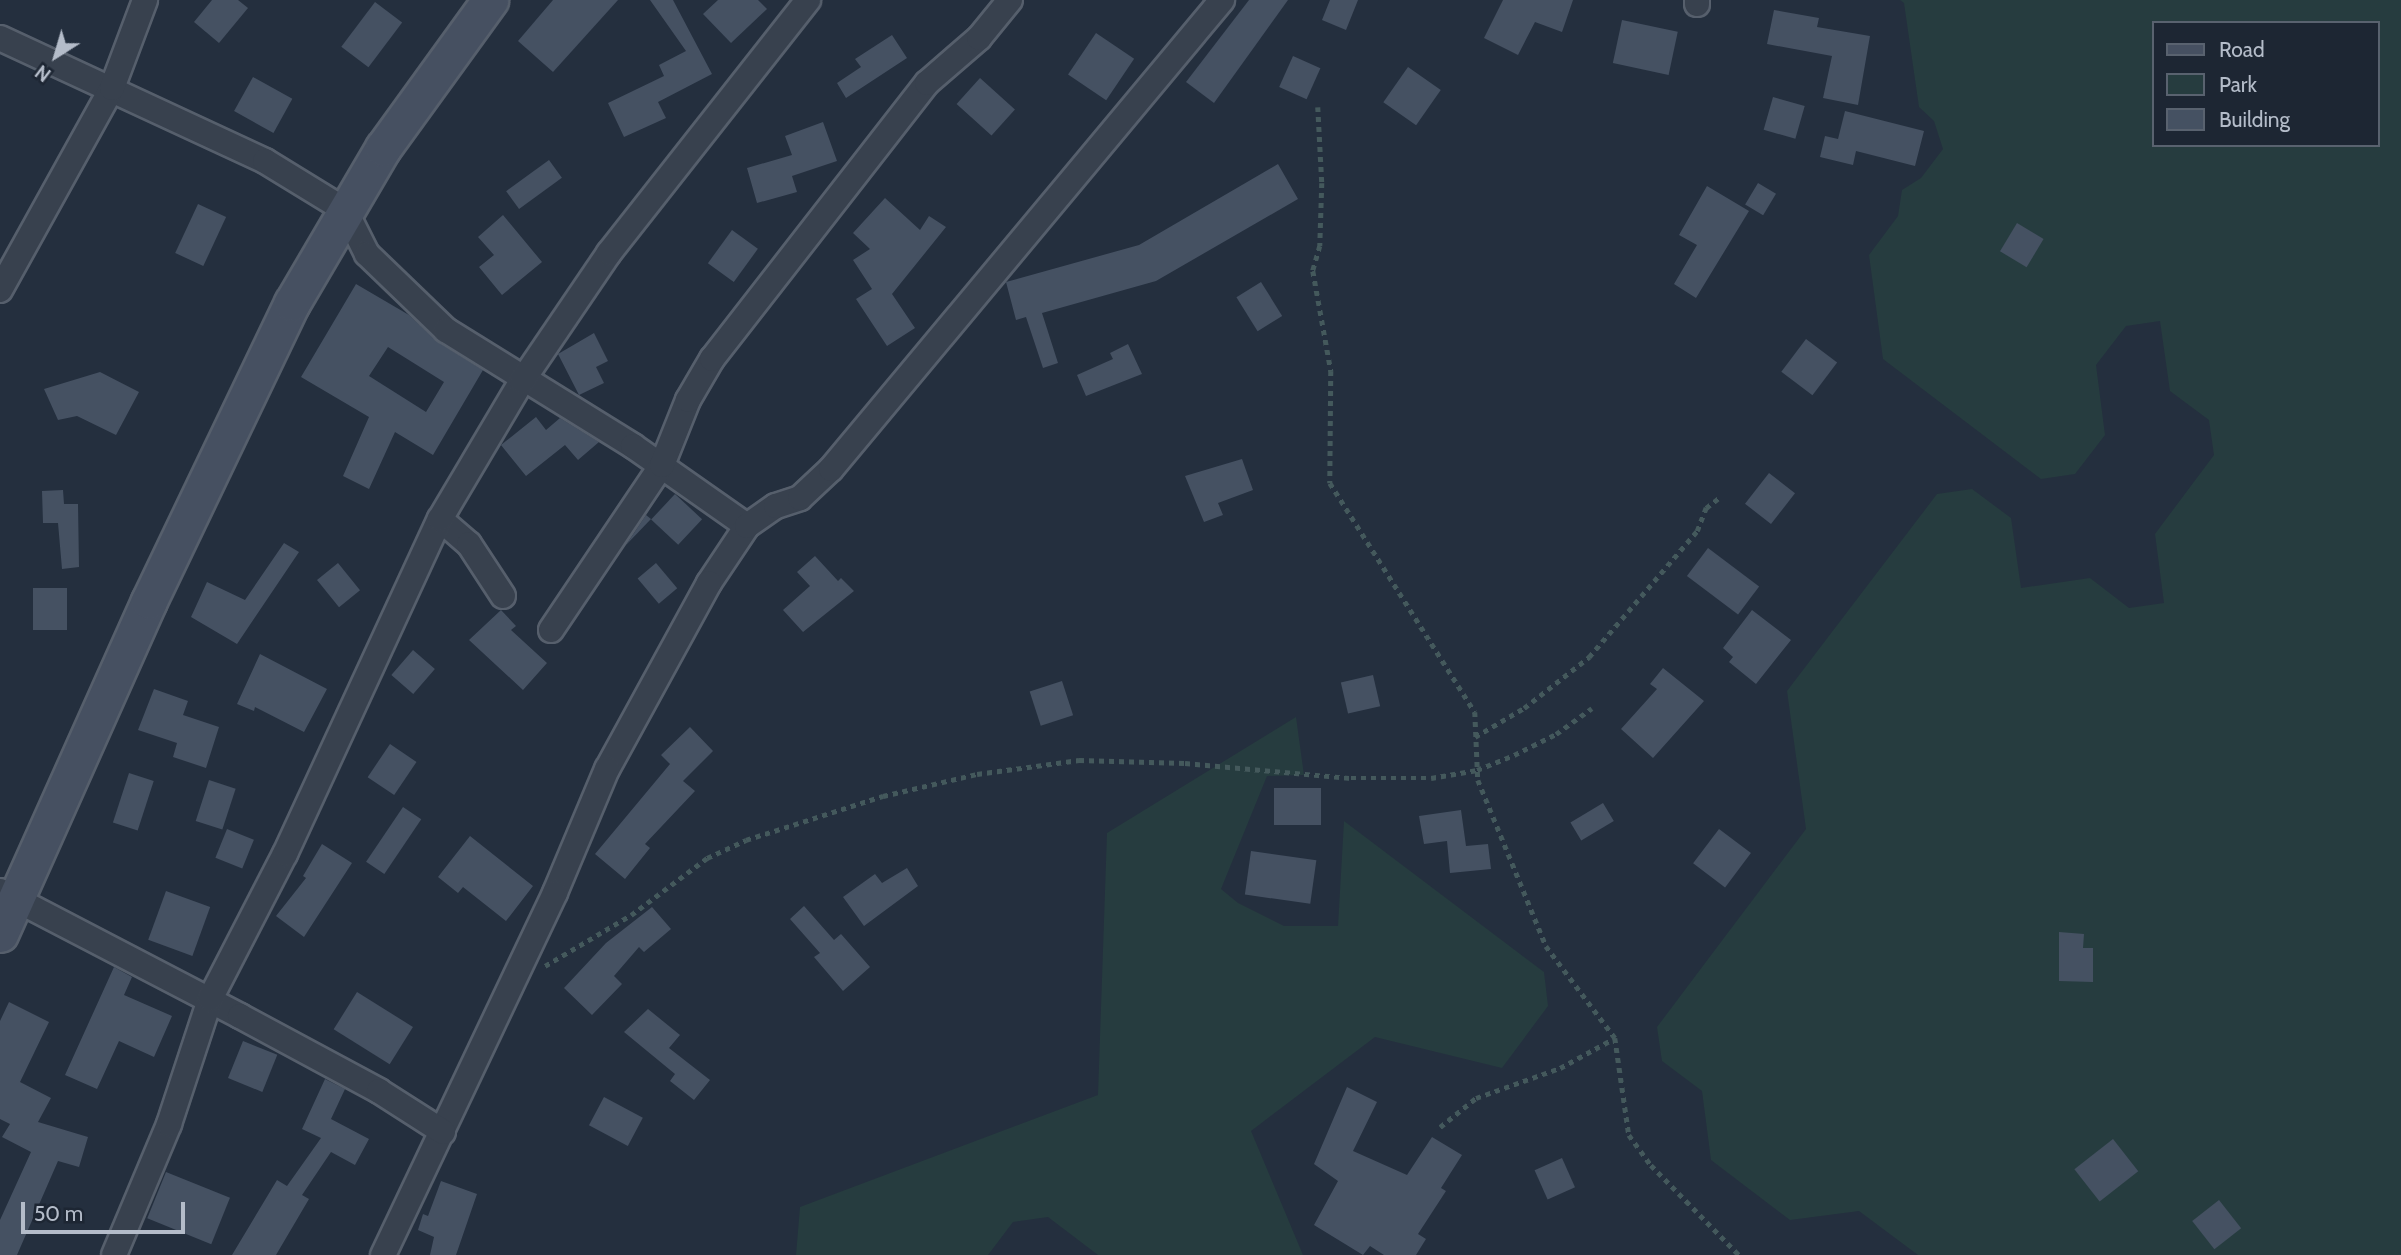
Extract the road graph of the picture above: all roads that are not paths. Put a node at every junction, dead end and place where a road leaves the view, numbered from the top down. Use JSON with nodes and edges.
{"nodes":[{"id":1,"x":145,"y":0,"type":"edge"},
{"id":2,"x":490,"y":0,"type":"edge"},
{"id":3,"x":808,"y":0,"type":"edge"},
{"id":4,"x":1010,"y":0,"type":"edge"},
{"id":5,"x":1222,"y":0,"type":"edge"},
{"id":6,"x":0,"y":38,"type":"edge"},
{"id":7,"x":112,"y":88,"type":"junction"},
{"id":8,"x":345,"y":210,"type":"junction"},
{"id":9,"x":0,"y":290,"type":"edge"},
{"id":10,"x":522,"y":381,"type":"junction"},
{"id":11,"x":662,"y":465,"type":"junction"},
{"id":12,"x":440,"y":519,"type":"junction"},
{"id":13,"x":747,"y":526,"type":"junction"},
{"id":14,"x":503,"y":596,"type":"dead end"},
{"id":15,"x":551,"y":630,"type":"dead end"},
{"id":16,"x":9,"y":895,"type":"edge"},
{"id":17,"x":0,"y":934,"type":"edge"},
{"id":18,"x":210,"y":999,"type":"junction"},
{"id":19,"x":443,"y":1132,"type":"junction"},
{"id":20,"x":114,"y":1255,"type":"edge"},
{"id":21,"x":383,"y":1255,"type":"edge"}],
"edges":[{"from":1,"to":7,"type":"street"},
{"from":2,"to":8,"type":"main road"},
{"from":3,"to":10,"type":"street"},
{"from":4,"to":11,"type":"street"},
{"from":5,"to":13,"type":"street"},
{"from":6,"to":7,"type":"street"},
{"from":7,"to":8,"type":"street"},
{"from":7,"to":9,"type":"street"},
{"from":8,"to":10,"type":"street"},
{"from":8,"to":16,"type":"main road"},
{"from":10,"to":11,"type":"street"},
{"from":10,"to":12,"type":"street"},
{"from":11,"to":13,"type":"street"},
{"from":11,"to":15,"type":"street"},
{"from":12,"to":14,"type":"street"},
{"from":12,"to":18,"type":"street"},
{"from":13,"to":19,"type":"street"},
{"from":16,"to":17,"type":"main road"},
{"from":16,"to":18,"type":"street"},
{"from":18,"to":19,"type":"street"},
{"from":18,"to":20,"type":"street"},
{"from":19,"to":21,"type":"street"}]}
